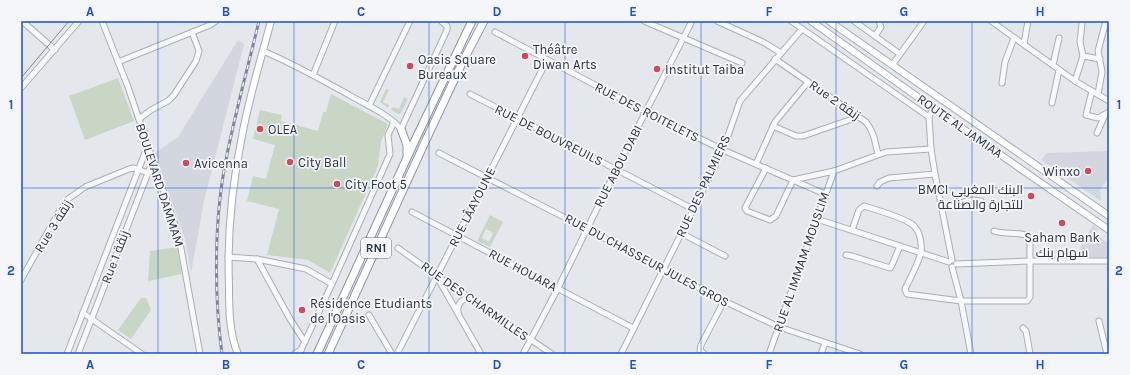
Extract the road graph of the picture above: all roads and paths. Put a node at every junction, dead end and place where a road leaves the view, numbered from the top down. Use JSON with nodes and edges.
{"nodes":[{"id":1,"x":22,"y":21,"type":"edge"},
{"id":2,"x":79,"y":21,"type":"edge"},
{"id":3,"x":102,"y":21,"type":"edge"},
{"id":4,"x":216,"y":21,"type":"edge"},
{"id":5,"x":271,"y":21,"type":"edge"},
{"id":6,"x":335,"y":21,"type":"edge"},
{"id":7,"x":410,"y":21,"type":"edge"},
{"id":8,"x":441,"y":21,"type":"edge"},
{"id":9,"x":484,"y":21,"type":"edge"},
{"id":10,"x":488,"y":21,"type":"edge"},
{"id":11,"x":644,"y":21,"type":"edge"},
{"id":12,"x":692,"y":21,"type":"edge"},
{"id":13,"x":716,"y":21,"type":"edge"},
{"id":14,"x":791,"y":21,"type":"edge"},
{"id":15,"x":811,"y":21,"type":"edge"},
{"id":16,"x":829,"y":21,"type":"edge"},
{"id":17,"x":854,"y":21,"type":"edge"},
{"id":18,"x":879,"y":21,"type":"edge"},
{"id":19,"x":924,"y":21,"type":"edge"},
{"id":20,"x":991,"y":21,"type":"edge"},
{"id":21,"x":1028,"y":21,"type":"edge"},
{"id":22,"x":1106,"y":21,"type":"edge"},
{"id":23,"x":470,"y":23,"type":"edge"},
{"id":24,"x":1082,"y":23,"type":"dead end"},
{"id":25,"x":802,"y":29,"type":"junction"},
{"id":26,"x":192,"y":32,"type":"junction"},
{"id":27,"x":495,"y":32,"type":"dead end"},
{"id":28,"x":875,"y":36,"type":"junction"},
{"id":29,"x":683,"y":37,"type":"junction"},
{"id":30,"x":1014,"y":38,"type":"junction"},
{"id":31,"x":1059,"y":38,"type":"dead end"},
{"id":32,"x":1024,"y":44,"type":"junction"},
{"id":33,"x":55,"y":50,"type":"junction"},
{"id":34,"x":263,"y":51,"type":"junction"},
{"id":35,"x":781,"y":52,"type":"junction"},
{"id":36,"x":900,"y":54,"type":"junction"},
{"id":37,"x":1082,"y":56,"type":"junction"},
{"id":38,"x":775,"y":59,"type":"junction"},
{"id":39,"x":1100,"y":59,"type":"junction"},
{"id":40,"x":547,"y":60,"type":"junction"},
{"id":41,"x":118,"y":62,"type":"junction"},
{"id":42,"x":742,"y":63,"type":"dead end"},
{"id":43,"x":893,"y":64,"type":"junction"},
{"id":44,"x":1053,"y":65,"type":"junction"},
{"id":45,"x":1059,"y":70,"type":"junction"},
{"id":46,"x":313,"y":75,"type":"junction"},
{"id":47,"x":1075,"y":81,"type":"junction"},
{"id":48,"x":808,"y":82,"type":"junction"},
{"id":49,"x":1002,"y":83,"type":"dead end"},
{"id":50,"x":21,"y":88,"type":"edge"},
{"id":51,"x":1092,"y":91,"type":"junction"},
{"id":52,"x":470,"y":94,"type":"dead end"},
{"id":53,"x":1098,"y":94,"type":"junction"},
{"id":54,"x":1109,"y":101,"type":"edge"},
{"id":55,"x":1052,"y":103,"type":"dead end"},
{"id":56,"x":369,"y":106,"type":"junction"},
{"id":57,"x":933,"y":108,"type":"junction"},
{"id":58,"x":646,"y":112,"type":"junction"},
{"id":59,"x":1107,"y":113,"type":"edge"},
{"id":60,"x":858,"y":117,"type":"junction"},
{"id":61,"x":928,"y":117,"type":"junction"},
{"id":62,"x":139,"y":119,"type":"junction"},
{"id":63,"x":517,"y":119,"type":"junction"},
{"id":64,"x":394,"y":122,"type":"junction"},
{"id":65,"x":773,"y":126,"type":"junction"},
{"id":66,"x":401,"y":129,"type":"junction"},
{"id":67,"x":1097,"y":133,"type":"dead end"},
{"id":68,"x":417,"y":136,"type":"junction"},
{"id":69,"x":425,"y":142,"type":"junction"},
{"id":70,"x":148,"y":145,"type":"junction"},
{"id":71,"x":932,"y":149,"type":"junction"},
{"id":72,"x":722,"y":150,"type":"junction"},
{"id":73,"x":439,"y":153,"type":"dead end"},
{"id":74,"x":878,"y":154,"type":"junction"},
{"id":75,"x":153,"y":160,"type":"junction"},
{"id":76,"x":406,"y":161,"type":"junction"},
{"id":77,"x":756,"y":164,"type":"junction"},
{"id":78,"x":766,"y":168,"type":"junction"},
{"id":79,"x":138,"y":169,"type":"junction"},
{"id":80,"x":616,"y":170,"type":"junction"},
{"id":81,"x":834,"y":171,"type":"junction"},
{"id":82,"x":148,"y":173,"type":"junction"},
{"id":83,"x":935,"y":174,"type":"junction"},
{"id":84,"x":487,"y":178,"type":"junction"},
{"id":85,"x":793,"y":180,"type":"junction"},
{"id":86,"x":877,"y":186,"type":"dead end"},
{"id":87,"x":825,"y":194,"type":"junction"},
{"id":88,"x":981,"y":201,"type":"dead end"},
{"id":89,"x":941,"y":207,"type":"junction"},
{"id":90,"x":693,"y":209,"type":"junction"},
{"id":91,"x":412,"y":212,"type":"dead end"},
{"id":92,"x":1109,"y":216,"type":"edge"},
{"id":93,"x":817,"y":219,"type":"junction"},
{"id":94,"x":587,"y":229,"type":"junction"},
{"id":95,"x":852,"y":230,"type":"junction"},
{"id":96,"x":1109,"y":230,"type":"edge"},
{"id":97,"x":994,"y":231,"type":"dead end"},
{"id":98,"x":681,"y":233,"type":"junction"},
{"id":99,"x":458,"y":235,"type":"junction"},
{"id":100,"x":900,"y":246,"type":"junction"},
{"id":101,"x":398,"y":248,"type":"dead end"},
{"id":102,"x":921,"y":252,"type":"junction"},
{"id":103,"x":846,"y":255,"type":"dead end"},
{"id":104,"x":725,"y":256,"type":"dead end"},
{"id":105,"x":228,"y":257,"type":"junction"},
{"id":106,"x":257,"y":259,"type":"junction"},
{"id":107,"x":950,"y":261,"type":"junction"},
{"id":108,"x":1030,"y":261,"type":"junction"},
{"id":109,"x":1109,"y":261,"type":"edge"},
{"id":110,"x":954,"y":266,"type":"junction"},
{"id":111,"x":663,"y":269,"type":"junction"},
{"id":112,"x":437,"y":276,"type":"junction"},
{"id":113,"x":21,"y":280,"type":"edge"},
{"id":114,"x":332,"y":284,"type":"junction"},
{"id":115,"x":558,"y":288,"type":"junction"},
{"id":116,"x":470,"y":298,"type":"junction"},
{"id":117,"x":724,"y":301,"type":"junction"},
{"id":118,"x":961,"y":301,"type":"junction"},
{"id":119,"x":83,"y":313,"type":"junction"},
{"id":120,"x":458,"y":313,"type":"junction"},
{"id":121,"x":369,"y":316,"type":"dead end"},
{"id":122,"x":92,"y":319,"type":"junction"},
{"id":123,"x":1100,"y":321,"type":"dead end"},
{"id":124,"x":779,"y":327,"type":"junction"},
{"id":125,"x":633,"y":328,"type":"junction"},
{"id":126,"x":1023,"y":328,"type":"dead end"},
{"id":127,"x":530,"y":340,"type":"junction"},
{"id":128,"x":305,"y":342,"type":"junction"},
{"id":129,"x":825,"y":343,"type":"junction"},
{"id":130,"x":300,"y":352,"type":"edge"},
{"id":131,"x":67,"y":354,"type":"edge"},
{"id":132,"x":78,"y":354,"type":"edge"},
{"id":133,"x":142,"y":354,"type":"edge"},
{"id":134,"x":200,"y":354,"type":"edge"},
{"id":135,"x":238,"y":354,"type":"edge"},
{"id":136,"x":294,"y":354,"type":"edge"},
{"id":137,"x":317,"y":354,"type":"edge"},
{"id":138,"x":328,"y":354,"type":"edge"},
{"id":139,"x":392,"y":354,"type":"edge"},
{"id":140,"x":397,"y":354,"type":"edge"},
{"id":141,"x":481,"y":354,"type":"edge"},
{"id":142,"x":522,"y":354,"type":"edge"},
{"id":143,"x":552,"y":354,"type":"edge"},
{"id":144,"x":621,"y":354,"type":"edge"},
{"id":145,"x":704,"y":354,"type":"edge"},
{"id":146,"x":769,"y":354,"type":"edge"},
{"id":147,"x":821,"y":354,"type":"edge"},
{"id":148,"x":860,"y":354,"type":"edge"},
{"id":149,"x":971,"y":354,"type":"edge"},
{"id":150,"x":1030,"y":354,"type":"edge"},
{"id":151,"x":1108,"y":354,"type":"edge"}],
"edges":[{"from":1,"to":33,"type":"street"},
{"from":2,"to":33,"type":"street"},
{"from":3,"to":41,"type":"street","name":"BOULEVARD DAMMAM"},
{"from":4,"to":26,"type":"street"},
{"from":5,"to":34,"type":"main road"},
{"from":6,"to":46,"type":"street"},
{"from":7,"to":56,"type":"street"},
{"from":8,"to":66,"type":"street"},
{"from":9,"to":69,"type":"highway","number":"RN1"},
{"from":10,"to":69,"type":"highway"},
{"from":11,"to":29,"type":"street"},
{"from":12,"to":29,"type":"street","name":"RUE ABOU DABI"},
{"from":13,"to":35,"type":"street"},
{"from":14,"to":25,"type":"street"},
{"from":15,"to":57,"type":"main road","name":"ROUTE AL JAMIAA"},
{"from":16,"to":43,"type":"main road","name":"ROUTE AL JAMIAA"},
{"from":17,"to":28,"type":"street"},
{"from":18,"to":28,"type":"street"},
{"from":19,"to":36,"type":"street"},
{"from":20,"to":30,"type":"street"},
{"from":21,"to":32,"type":"street"},
{"from":22,"to":39,"type":"street"},
{"from":23,"to":68,"type":"highway","number":"RN1"},
{"from":24,"to":37,"type":"street"},
{"from":25,"to":35,"type":"street","name":"RUE DES PALMIERS"},
{"from":25,"to":61,"type":"street"},
{"from":26,"to":41,"type":"street"},
{"from":26,"to":62,"type":"street"},
{"from":27,"to":40,"type":"street","name":"RUE DES ROITELETS"},
{"from":28,"to":36,"type":"street"},
{"from":29,"to":42,"type":"street"},
{"from":29,"to":58,"type":"street","name":"RUE ABOU DABI"},
{"from":30,"to":32,"type":"street"},
{"from":30,"to":49,"type":"street"},
{"from":31,"to":44,"type":"street"},
{"from":32,"to":44,"type":"street"},
{"from":33,"to":50,"type":"street"},
{"from":34,"to":46,"type":"street"},
{"from":34,"to":105,"type":"main road"},
{"from":35,"to":38,"type":"street","name":"RUE DES PALMIERS"},
{"from":36,"to":43,"type":"street"},
{"from":37,"to":39,"type":"street"},
{"from":37,"to":47,"type":"street"},
{"from":38,"to":48,"type":"street","name":"Rue 2 زنقة"},
{"from":38,"to":72,"type":"street","name":"RUE DES PALMIERS"},
{"from":39,"to":53,"type":"street"},
{"from":40,"to":58,"type":"street","name":"RUE DES ROITELETS"},
{"from":40,"to":63,"type":"street","name":"RUE LÂAYOUNE"},
{"from":41,"to":62,"type":"street","name":"BOULEVARD DAMMAM"},
{"from":43,"to":92,"type":"main road","name":"ROUTE AL JAMIAA"},
{"from":44,"to":45,"type":"street"},
{"from":45,"to":47,"type":"street"},
{"from":45,"to":55,"type":"street"},
{"from":46,"to":56,"type":"street"},
{"from":47,"to":51,"type":"street"},
{"from":48,"to":60,"type":"street","name":"Rue 2 زنقة"},
{"from":48,"to":65,"type":"street"},
{"from":51,"to":53,"type":"street"},
{"from":51,"to":59,"type":"street"},
{"from":52,"to":63,"type":"street","name":"RUE DE BOUVREUILS"},
{"from":53,"to":54,"type":"street"},
{"from":56,"to":64,"type":"street"},
{"from":57,"to":61,"type":"street"},
{"from":57,"to":96,"type":"main road","name":"ROUTE AL JAMIAA"},
{"from":58,"to":72,"type":"street","name":"RUE DES ROITELETS"},
{"from":58,"to":80,"type":"street","name":"RUE ABOU DABI"},
{"from":59,"to":67,"type":"street"},
{"from":60,"to":65,"type":"street"},
{"from":60,"to":74,"type":"street","name":"Rue 2 زنقة"},
{"from":61,"to":71,"type":"street"},
{"from":62,"to":70,"type":"street","name":"BOULEVARD DAMMAM"},
{"from":63,"to":80,"type":"street","name":"RUE DE BOUVREUILS"},
{"from":63,"to":84,"type":"street","name":"RUE LÂAYOUNE"},
{"from":64,"to":66,"type":"street"},
{"from":64,"to":114,"type":"street"},
{"from":65,"to":77,"type":"street"},
{"from":66,"to":68,"type":"highway"},
{"from":66,"to":76,"type":"highway"},
{"from":68,"to":76,"type":"highway","number":"RN1"},
{"from":69,"to":138,"type":"highway","number":"RN1"},
{"from":70,"to":75,"type":"street","name":"BOULEVARD DAMMAM"},
{"from":70,"to":79,"type":"street"},
{"from":71,"to":74,"type":"street"},
{"from":71,"to":83,"type":"street"},
{"from":72,"to":77,"type":"street","name":"RUE DES ROITELETS"},
{"from":72,"to":90,"type":"street","name":"RUE DES PALMIERS"},
{"from":73,"to":84,"type":"street","name":"RUE DU CHASSEUR JULES GROS"},
{"from":74,"to":81,"type":"street"},
{"from":75,"to":82,"type":"street","name":"Rue 1 زنقة"},
{"from":75,"to":134,"type":"street","name":"BOULEVARD DAMMAM"},
{"from":76,"to":137,"type":"highway","number":"RN1"},
{"from":77,"to":78,"type":"street","name":"RUE DES ROITELETS"},
{"from":78,"to":85,"type":"street","name":"RUE DES ROITELETS"},
{"from":78,"to":85,"type":"street"},
{"from":79,"to":82,"type":"street"},
{"from":79,"to":113,"type":"street","name":"Rue 3 زنقة"},
{"from":79,"to":119,"type":"street","name":"Rue 1 زنقة"},
{"from":80,"to":90,"type":"street","name":"RUE DE BOUVREUILS"},
{"from":80,"to":94,"type":"street","name":"RUE ABOU DABI"},
{"from":81,"to":85,"type":"street"},
{"from":81,"to":87,"type":"street","name":"RUE AL IMMAM MOUSLIM"},
{"from":82,"to":122,"type":"street","name":"Rue 1 زنقة"},
{"from":83,"to":86,"type":"street"},
{"from":83,"to":89,"type":"street"},
{"from":84,"to":94,"type":"street","name":"RUE DU CHASSEUR JULES GROS"},
{"from":84,"to":99,"type":"street","name":"RUE LÂAYOUNE"},
{"from":85,"to":87,"type":"street","name":"RUE DES ROITELETS"},
{"from":87,"to":93,"type":"street","name":"RUE AL IMMAM MOUSLIM"},
{"from":88,"to":89,"type":"street"},
{"from":89,"to":107,"type":"street"},
{"from":90,"to":98,"type":"street","name":"RUE DES PALMIERS"},
{"from":91,"to":99,"type":"street","name":"RUE HOUARA"},
{"from":93,"to":95,"type":"street"},
{"from":93,"to":124,"type":"street","name":"RUE AL IMMAM MOUSLIM"},
{"from":94,"to":111,"type":"street","name":"RUE DU CHASSEUR JULES GROS"},
{"from":94,"to":115,"type":"street","name":"RUE ABOU DABI"},
{"from":95,"to":100,"type":"street"},
{"from":95,"to":102,"type":"street"},
{"from":97,"to":108,"type":"street"},
{"from":98,"to":104,"type":"street"},
{"from":98,"to":111,"type":"street","name":"RUE DES PALMIERS"},
{"from":99,"to":112,"type":"street","name":"RUE LÂAYOUNE"},
{"from":99,"to":115,"type":"street","name":"RUE HOUARA"},
{"from":100,"to":102,"type":"street"},
{"from":100,"to":103,"type":"street"},
{"from":101,"to":112,"type":"street","name":"RUE DES CHARMILLES"},
{"from":102,"to":107,"type":"street"},
{"from":102,"to":118,"type":"street"},
{"from":105,"to":106,"type":"street"},
{"from":105,"to":135,"type":"main road"},
{"from":106,"to":114,"type":"street"},
{"from":106,"to":128,"type":"street"},
{"from":107,"to":110,"type":"street"},
{"from":108,"to":109,"type":"street"},
{"from":108,"to":110,"type":"street"},
{"from":108,"to":118,"type":"street"},
{"from":110,"to":118,"type":"street"},
{"from":111,"to":117,"type":"street","name":"RUE DU CHASSEUR JULES GROS"},
{"from":111,"to":125,"type":"street","name":"RUE DES PALMIERS"},
{"from":112,"to":116,"type":"street","name":"RUE DES CHARMILLES"},
{"from":112,"to":120,"type":"street"},
{"from":112,"to":140,"type":"street","name":"RUE LÂAYOUNE"},
{"from":114,"to":128,"type":"street"},
{"from":115,"to":125,"type":"street","name":"RUE HOUARA"},
{"from":115,"to":127,"type":"street","name":"RUE ABOU DABI"},
{"from":116,"to":120,"type":"street"},
{"from":116,"to":127,"type":"street","name":"RUE DES CHARMILLES"},
{"from":117,"to":124,"type":"street","name":"RUE DU CHASSEUR JULES GROS"},
{"from":117,"to":145,"type":"street"},
{"from":118,"to":149,"type":"street"},
{"from":119,"to":122,"type":"street"},
{"from":119,"to":131,"type":"street","name":"Rue 1 زنقة"},
{"from":120,"to":141,"type":"street"},
{"from":121,"to":139,"type":"street"},
{"from":122,"to":132,"type":"street","name":"Rue 1 زنقة"},
{"from":122,"to":133,"type":"street"},
{"from":123,"to":151,"type":"street"},
{"from":124,"to":129,"type":"street","name":"RUE DU CHASSEUR JULES GROS"},
{"from":124,"to":146,"type":"street","name":"RUE AL IMMAM MOUSLIM"},
{"from":125,"to":144,"type":"street","name":"RUE DES PALMIERS"},
{"from":126,"to":150,"type":"street"},
{"from":127,"to":142,"type":"street","name":"RUE ABOU DABI"},
{"from":127,"to":143,"type":"street","name":"RUE DES CHARMILLES"},
{"from":128,"to":130,"type":"street"},
{"from":129,"to":147,"type":"street"},
{"from":129,"to":148,"type":"street","name":"RUE DU CHASSEUR JULES GROS"},
{"from":130,"to":136,"type":"street"}]}
